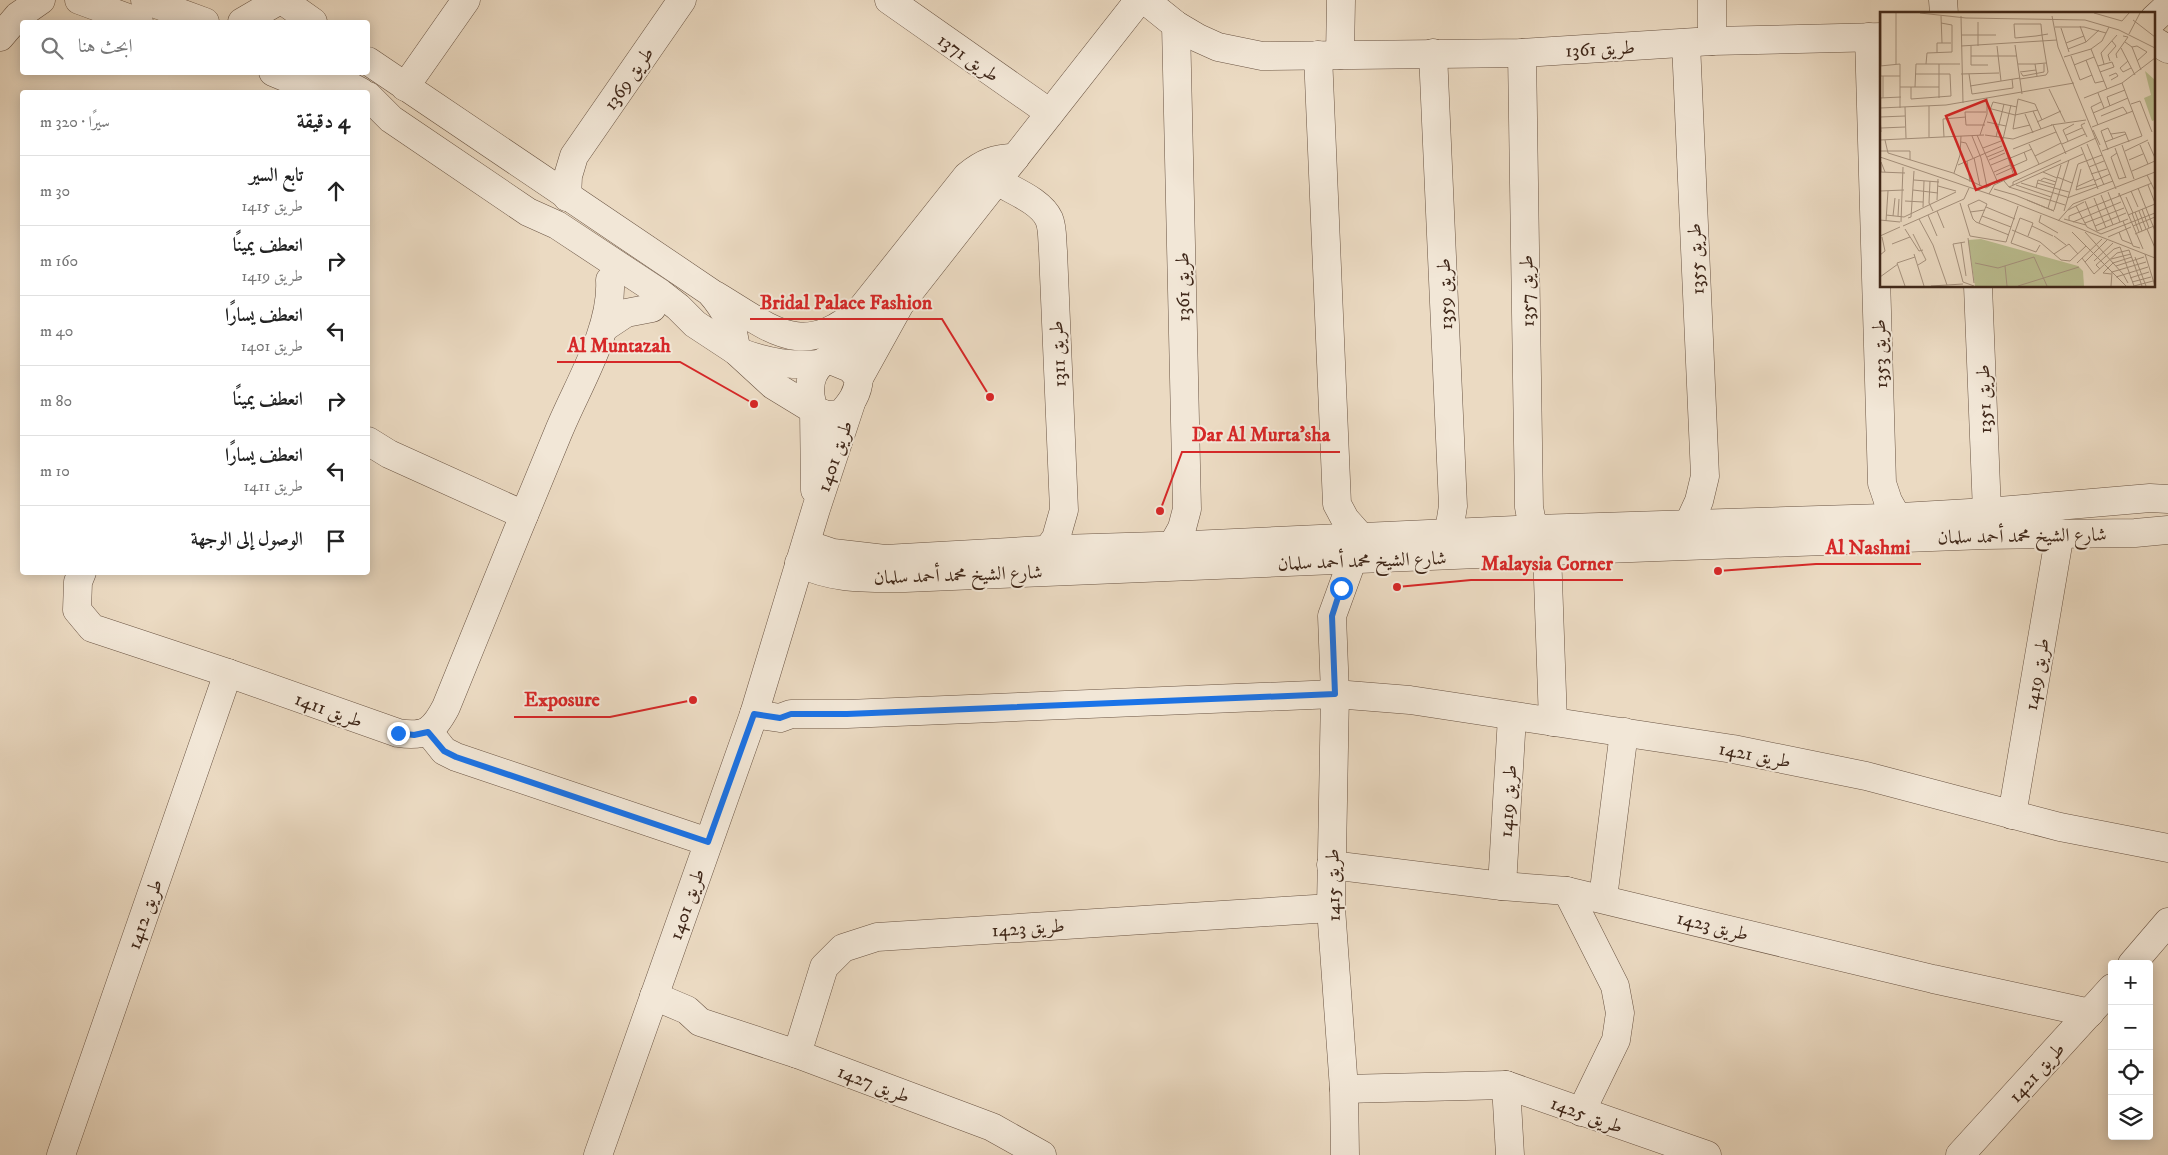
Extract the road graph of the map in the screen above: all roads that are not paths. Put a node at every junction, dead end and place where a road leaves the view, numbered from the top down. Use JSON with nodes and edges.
{"nodes":[{"id":1,"x":41,"y":0,"type":"edge"},
{"id":2,"x":78,"y":0,"type":"edge"},
{"id":3,"x":145,"y":0,"type":"edge"},
{"id":4,"x":281,"y":0,"type":"edge"},
{"id":5,"x":466,"y":0,"type":"edge"},
{"id":6,"x":682,"y":0,"type":"edge"},
{"id":7,"x":889,"y":0,"type":"edge"},
{"id":8,"x":1139,"y":0,"type":"edge"},
{"id":9,"x":1145,"y":0,"type":"edge"},
{"id":10,"x":1341,"y":0,"type":"edge"},
{"id":11,"x":1712,"y":0,"type":"edge"},
{"id":12,"x":2168,"y":6,"type":"edge"},
{"id":13,"x":2156,"y":17,"type":"edge"},
{"id":14,"x":133,"y":20,"type":"edge"},
{"id":15,"x":200,"y":20,"type":"edge"},
{"id":16,"x":246,"y":20,"type":"edge"},
{"id":17,"x":282,"y":20,"type":"edge"},
{"id":18,"x":311,"y":20,"type":"edge"},
{"id":19,"x":1176,"y":25,"type":"junction"},
{"id":20,"x":0,"y":37,"type":"edge"},
{"id":21,"x":1876,"y":37,"type":"edge"},
{"id":22,"x":1712,"y":41,"type":"junction"},
{"id":23,"x":2156,"y":42,"type":"edge"},
{"id":24,"x":1686,"y":43,"type":"junction"},
{"id":25,"x":2168,"y":49,"type":"edge"},
{"id":26,"x":1433,"y":53,"type":"junction"},
{"id":27,"x":1522,"y":53,"type":"junction"},
{"id":28,"x":1329,"y":55,"type":"junction"},
{"id":29,"x":371,"y":66,"type":"edge"},
{"id":30,"x":312,"y":80,"type":"edge"},
{"id":31,"x":405,"y":87,"type":"junction"},
{"id":32,"x":353,"y":90,"type":"edge"},
{"id":33,"x":370,"y":100,"type":"edge"},
{"id":34,"x":1050,"y":113,"type":"junction"},
{"id":35,"x":379,"y":116,"type":"edge"},
{"id":36,"x":574,"y":156,"type":"junction"},
{"id":37,"x":1015,"y":158,"type":"junction"},
{"id":38,"x":532,"y":173,"type":"junction"},
{"id":39,"x":997,"y":181,"type":"junction"},
{"id":40,"x":567,"y":197,"type":"junction"},
{"id":41,"x":627,"y":285,"type":"junction"},
{"id":42,"x":1978,"y":288,"type":"edge"},
{"id":43,"x":710,"y":292,"type":"junction"},
{"id":44,"x":900,"y":304,"type":"junction"},
{"id":45,"x":652,"y":308,"type":"junction"},
{"id":46,"x":695,"y":324,"type":"junction"},
{"id":47,"x":605,"y":328,"type":"junction"},
{"id":48,"x":736,"y":351,"type":"junction"},
{"id":49,"x":824,"y":361,"type":"junction"},
{"id":50,"x":855,"y":391,"type":"junction"},
{"id":51,"x":814,"y":410,"type":"junction"},
{"id":52,"x":370,"y":442,"type":"edge"},
{"id":53,"x":1705,"y":476,"type":"junction"},
{"id":54,"x":2168,"y":478,"type":"edge"},
{"id":55,"x":2159,"y":498,"type":"edge"},
{"id":56,"x":1337,"y":504,"type":"junction"},
{"id":57,"x":816,"y":509,"type":"junction"},
{"id":58,"x":1987,"y":512,"type":"junction"},
{"id":59,"x":524,"y":515,"type":"junction"},
{"id":60,"x":1897,"y":517,"type":"junction"},
{"id":61,"x":1732,"y":523,"type":"junction"},
{"id":62,"x":1688,"y":525,"type":"junction"},
{"id":63,"x":2168,"y":530,"type":"edge"},
{"id":64,"x":1446,"y":533,"type":"junction"},
{"id":65,"x":2060,"y":533,"type":"junction"},
{"id":66,"x":2135,"y":533,"type":"junction"},
{"id":67,"x":1542,"y":540,"type":"junction"},
{"id":68,"x":1172,"y":546,"type":"junction"},
{"id":69,"x":1356,"y":548,"type":"junction"},
{"id":70,"x":1048,"y":549,"type":"junction"},
{"id":71,"x":2168,"y":549,"type":"edge"},
{"id":72,"x":1325,"y":550,"type":"junction"},
{"id":73,"x":802,"y":553,"type":"junction"},
{"id":74,"x":81,"y":575,"type":"edge"},
{"id":75,"x":1332,"y":616,"type":"junction"},
{"id":76,"x":228,"y":672,"type":"junction"},
{"id":77,"x":1335,"y":694,"type":"junction"},
{"id":78,"x":756,"y":706,"type":"junction"},
{"id":79,"x":1512,"y":716,"type":"junction"},
{"id":80,"x":1553,"y":722,"type":"junction"},
{"id":81,"x":428,"y":732,"type":"junction"},
{"id":82,"x":1624,"y":732,"type":"junction"},
{"id":83,"x":2012,"y":815,"type":"junction"},
{"id":84,"x":708,"y":842,"type":"junction"},
{"id":85,"x":2168,"y":848,"type":"edge"},
{"id":86,"x":1331,"y":865,"type":"junction"},
{"id":87,"x":1502,"y":886,"type":"junction"},
{"id":88,"x":1566,"y":891,"type":"junction"},
{"id":89,"x":1604,"y":898,"type":"junction"},
{"id":90,"x":1331,"y":908,"type":"junction"},
{"id":91,"x":2168,"y":922,"type":"edge"},
{"id":92,"x":2135,"y":960,"type":"edge"},
{"id":93,"x":2108,"y":993,"type":"edge"},
{"id":94,"x":650,"y":1006,"type":"junction"},
{"id":95,"x":2090,"y":1013,"type":"junction"},
{"id":96,"x":797,"y":1054,"type":"junction"},
{"id":97,"x":1506,"y":1085,"type":"junction"},
{"id":98,"x":1344,"y":1089,"type":"junction"},
{"id":99,"x":1581,"y":1112,"type":"junction"},
{"id":100,"x":1667,"y":1149,"type":"edge"},
{"id":101,"x":61,"y":1155,"type":"edge"},
{"id":102,"x":598,"y":1155,"type":"edge"},
{"id":103,"x":1042,"y":1155,"type":"edge"},
{"id":104,"x":1344,"y":1155,"type":"edge"},
{"id":105,"x":1510,"y":1155,"type":"edge"},
{"id":106,"x":1707,"y":1155,"type":"edge"},
{"id":107,"x":1960,"y":1155,"type":"edge"}],
"edges":[{"from":1,"to":20,"type":"street"},
{"from":2,"to":14,"type":"street"},
{"from":3,"to":15,"type":"street"},
{"from":4,"to":16,"type":"street"},
{"from":4,"to":17,"type":"street"},
{"from":4,"to":18,"type":"street"},
{"from":5,"to":31,"type":"street"},
{"from":6,"to":36,"type":"street","name":"طريق 1369"},
{"from":7,"to":34,"type":"street","name":"طريق 1371"},
{"from":8,"to":34,"type":"street"},
{"from":9,"to":19,"type":"street","name":"طريق 1361"},
{"from":10,"to":28,"type":"street"},
{"from":11,"to":22,"type":"street"},
{"from":12,"to":13,"type":"street"},
{"from":19,"to":28,"type":"street","name":"طريق 1361"},
{"from":19,"to":68,"type":"street","name":"طريق 1361"},
{"from":21,"to":22,"type":"street","name":"طريق 1361"},
{"from":21,"to":60,"type":"street","name":"طريق 1353"},
{"from":22,"to":24,"type":"street","name":"طريق 1361"},
{"from":23,"to":25,"type":"street"},
{"from":24,"to":27,"type":"street","name":"طريق 1361"},
{"from":24,"to":53,"type":"street","name":"طريق 1355"},
{"from":26,"to":27,"type":"street","name":"طريق 1361"},
{"from":26,"to":28,"type":"street","name":"طريق 1361"},
{"from":26,"to":64,"type":"street","name":"طريق 1359"},
{"from":27,"to":67,"type":"street","name":"طريق 1357"},
{"from":28,"to":56,"type":"street"},
{"from":29,"to":31,"type":"street"},
{"from":30,"to":32,"type":"street"},
{"from":31,"to":38,"type":"street"},
{"from":33,"to":35,"type":"street"},
{"from":34,"to":37,"type":"street"},
{"from":35,"to":41,"type":"street"},
{"from":36,"to":38,"type":"street","name":"طريق 1369"},
{"from":36,"to":40,"type":"street","name":"طريق 1369"},
{"from":37,"to":39,"type":"street"},
{"from":37,"to":43,"type":"street"},
{"from":38,"to":40,"type":"street"},
{"from":39,"to":44,"type":"street"},
{"from":39,"to":70,"type":"street","name":"طريق 1311"},
{"from":40,"to":43,"type":"street"},
{"from":41,"to":45,"type":"street"},
{"from":41,"to":46,"type":"street"},
{"from":41,"to":47,"type":"street"},
{"from":42,"to":58,"type":"street","name":"طريق 1351"},
{"from":43,"to":48,"type":"street"},
{"from":44,"to":49,"type":"street"},
{"from":44,"to":50,"type":"street"},
{"from":45,"to":46,"type":"street"},
{"from":45,"to":47,"type":"street"},
{"from":46,"to":48,"type":"street"},
{"from":47,"to":59,"type":"street"},
{"from":48,"to":49,"type":"street"},
{"from":48,"to":51,"type":"street"},
{"from":49,"to":50,"type":"street"},
{"from":49,"to":51,"type":"street"},
{"from":50,"to":51,"type":"street"},
{"from":50,"to":57,"type":"street","name":"طريق 1401"},
{"from":51,"to":57,"type":"street","name":"طريق 1401"},
{"from":52,"to":59,"type":"street"},
{"from":53,"to":61,"type":"street","name":"طريق 1355"},
{"from":53,"to":62,"type":"street","name":"طريق 1355"},
{"from":54,"to":55,"type":"street"},
{"from":55,"to":58,"type":"street","name":"شارع الشيخ محمد أحمد سلمان"},
{"from":56,"to":69,"type":"street"},
{"from":56,"to":72,"type":"street"},
{"from":57,"to":73,"type":"street","name":"طريق 1401"},
{"from":58,"to":60,"type":"street","name":"شارع الشيخ محمد أحمد سلمان"},
{"from":59,"to":81,"type":"street"},
{"from":60,"to":61,"type":"street","name":"شارع الشيخ محمد أحمد سلمان"},
{"from":61,"to":62,"type":"street","name":"شارع الشيخ محمد أحمد سلمان"},
{"from":62,"to":67,"type":"street","name":"شارع الشيخ محمد أحمد سلمان"},
{"from":63,"to":66,"type":"street","name":"شارع الشيخ محمد أحمد سلمان"},
{"from":64,"to":67,"type":"street","name":"شارع الشيخ محمد أحمد سلمان"},
{"from":64,"to":69,"type":"street","name":"شارع الشيخ محمد أحمد سلمان"},
{"from":65,"to":66,"type":"street","name":"شارع الشيخ محمد أحمد سلمان"},
{"from":65,"to":67,"type":"street","name":"شارع الشيخ محمد أحمد سلمان"},
{"from":65,"to":83,"type":"street","name":"طريق 1419"},
{"from":66,"to":71,"type":"street"},
{"from":67,"to":69,"type":"street","name":"شارع الشيخ محمد أحمد سلمان"},
{"from":67,"to":80,"type":"street","name":"طريق 1357"},
{"from":68,"to":70,"type":"street","name":"شارع الشيخ محمد أحمد سلمان"},
{"from":68,"to":72,"type":"street","name":"شارع الشيخ محمد أحمد سلمان"},
{"from":69,"to":72,"type":"street","name":"شارع الشيخ محمد أحمد سلمان"},
{"from":69,"to":75,"type":"street","name":"طريق 1415"},
{"from":70,"to":73,"type":"street","name":"شارع الشيخ محمد أحمد سلمان"},
{"from":72,"to":73,"type":"street","name":"شارع الشيخ محمد أحمد سلمان"},
{"from":72,"to":75,"type":"street","name":"طريق 1415"},
{"from":73,"to":78,"type":"street","name":"طريق 1401"},
{"from":74,"to":76,"type":"street","name":"طريق 1411"},
{"from":75,"to":77,"type":"street","name":"طريق 1415"},
{"from":76,"to":81,"type":"street","name":"طريق 1411"},
{"from":76,"to":101,"type":"street","name":"طريق 1412"},
{"from":77,"to":78,"type":"street"},
{"from":77,"to":79,"type":"street","name":"طريق 1421"},
{"from":77,"to":86,"type":"street","name":"طريق 1415"},
{"from":78,"to":84,"type":"street","name":"طريق 1401"},
{"from":79,"to":80,"type":"street","name":"طريق 1421"},
{"from":79,"to":87,"type":"street","name":"طريق 1419"},
{"from":80,"to":82,"type":"street","name":"طريق 1421"},
{"from":81,"to":84,"type":"street"},
{"from":82,"to":83,"type":"street","name":"طريق 1421"},
{"from":82,"to":89,"type":"street"},
{"from":83,"to":85,"type":"street","name":"طريق 1421"},
{"from":84,"to":94,"type":"street","name":"طريق 1401"},
{"from":86,"to":87,"type":"street","name":"طريق 1423"},
{"from":86,"to":90,"type":"street","name":"طريق 1415"},
{"from":87,"to":88,"type":"street","name":"طريق 1423"},
{"from":88,"to":89,"type":"street","name":"طريق 1423"},
{"from":88,"to":99,"type":"street"},
{"from":89,"to":95,"type":"street","name":"طريق 1423"},
{"from":90,"to":96,"type":"street","name":"طريق 1423"},
{"from":90,"to":98,"type":"street","name":"طريق 1415"},
{"from":91,"to":92,"type":"street"},
{"from":93,"to":95,"type":"street","name":"طريق 1421"},
{"from":94,"to":96,"type":"street","name":"طريق 1427"},
{"from":94,"to":102,"type":"street","name":"طريق 1401"},
{"from":95,"to":107,"type":"street","name":"طريق 1421"},
{"from":96,"to":103,"type":"street","name":"طريق 1427"},
{"from":97,"to":98,"type":"street","name":"طريق 1425"},
{"from":97,"to":99,"type":"street","name":"طريق 1425"},
{"from":97,"to":105,"type":"street"},
{"from":98,"to":104,"type":"street","name":"طريق 1415"},
{"from":99,"to":100,"type":"street","name":"طريق 1425"},
{"from":100,"to":106,"type":"street","name":"طريق 1425"}]}
